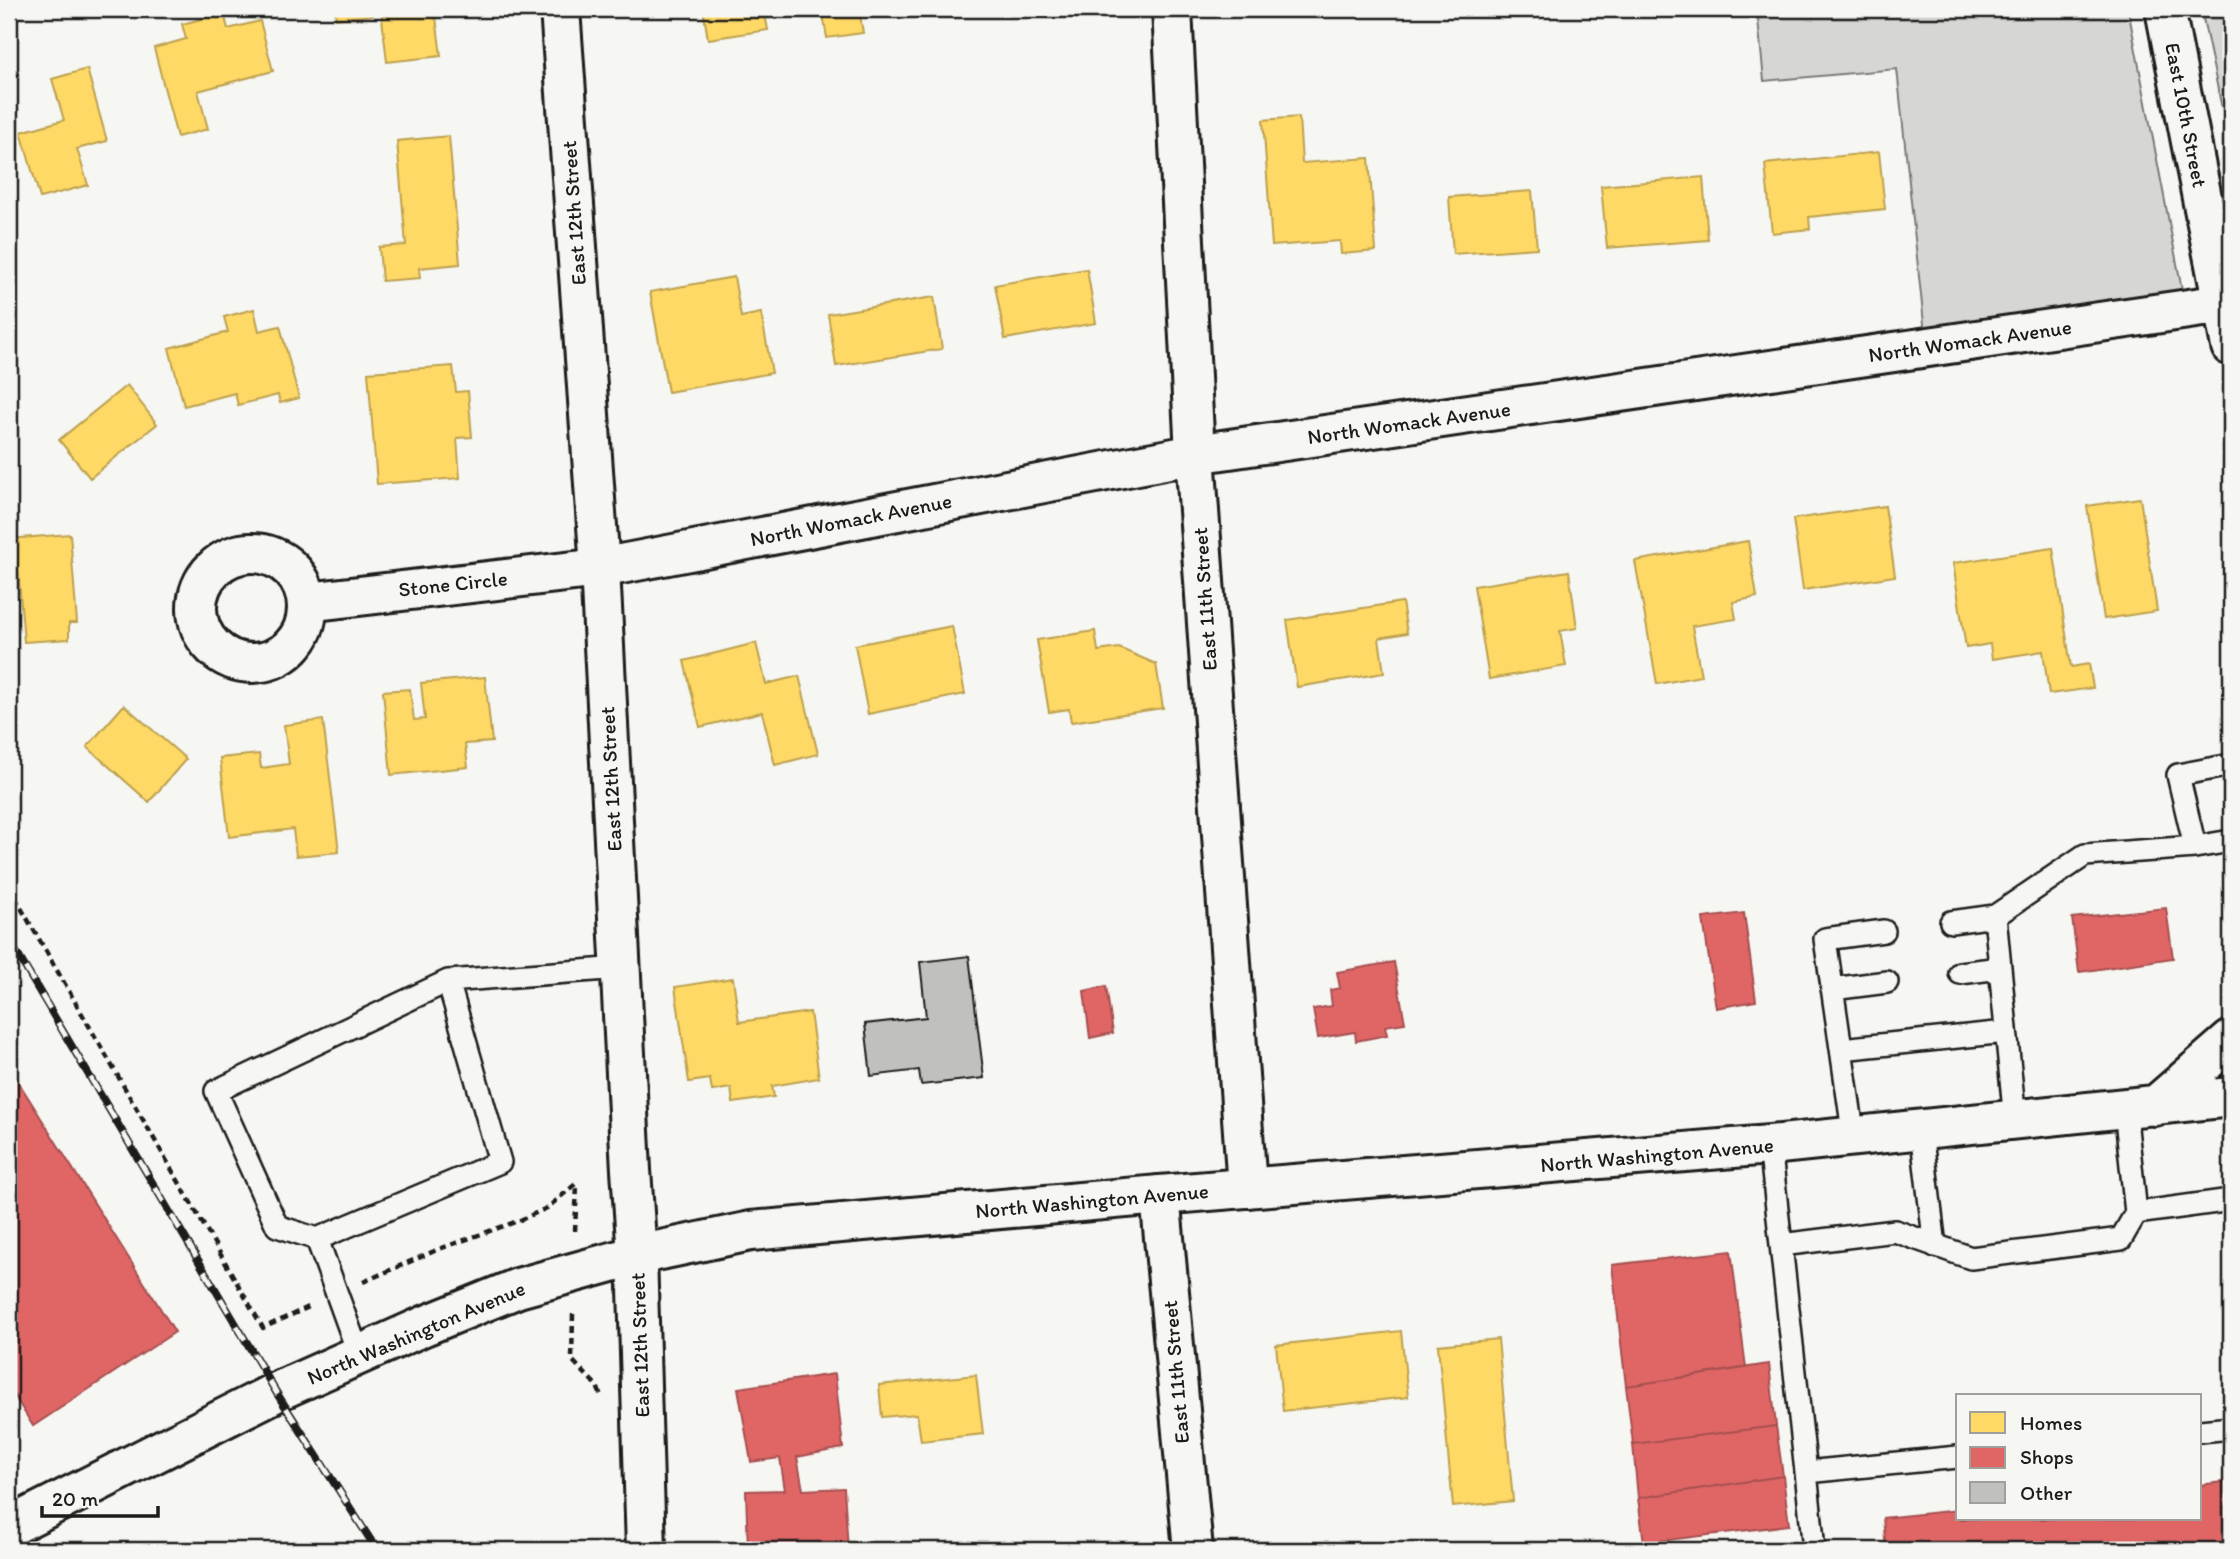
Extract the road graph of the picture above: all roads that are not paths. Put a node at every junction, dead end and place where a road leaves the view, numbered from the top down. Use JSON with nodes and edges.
{"nodes":[{"id":1,"x":560,"y":9,"type":"edge"},
{"id":2,"x":1172,"y":9,"type":"edge"},
{"id":3,"x":2165,"y":9,"type":"edge"},
{"id":4,"x":2223,"y":304,"type":"junction"},
{"id":5,"x":2231,"y":346,"type":"edge"},
{"id":6,"x":1195,"y":454,"type":"junction"},
{"id":7,"x":600,"y":568,"type":"junction"},
{"id":8,"x":307,"y":602,"type":"dead end"},
{"id":9,"x":2231,"y":765,"type":"edge"},
{"id":10,"x":2231,"y":841,"type":"edge"},
{"id":11,"x":2195,"y":846,"type":"junction"},
{"id":12,"x":1995,"y":916,"type":"junction"},
{"id":13,"x":1951,"y":922,"type":"dead end"},
{"id":14,"x":1884,"y":931,"type":"dead end"},
{"id":15,"x":621,"y":968,"type":"junction"},
{"id":16,"x":2000,"y":968,"type":"junction"},
{"id":17,"x":1960,"y":973,"type":"dead end"},
{"id":18,"x":448,"y":981,"type":"junction"},
{"id":19,"x":1887,"y":982,"type":"dead end"},
{"id":20,"x":1832,"y":989,"type":"junction"},
{"id":21,"x":2006,"y":1032,"type":"junction"},
{"id":22,"x":2231,"y":1040,"type":"edge"},
{"id":23,"x":1841,"y":1049,"type":"junction"},
{"id":24,"x":2231,"y":1097,"type":"edge"},
{"id":25,"x":2140,"y":1108,"type":"junction"},
{"id":26,"x":2015,"y":1121,"type":"junction"},
{"id":27,"x":1921,"y":1131,"type":"junction"},
{"id":28,"x":1854,"y":1138,"type":"junction"},
{"id":29,"x":1770,"y":1145,"type":"junction"},
{"id":30,"x":1247,"y":1188,"type":"junction"},
{"id":31,"x":1160,"y":1195,"type":"junction"},
{"id":32,"x":2231,"y":1200,"type":"edge"},
{"id":33,"x":2136,"y":1213,"type":"junction"},
{"id":34,"x":317,"y":1239,"type":"junction"},
{"id":35,"x":1781,"y":1245,"type":"junction"},
{"id":36,"x":1935,"y":1246,"type":"junction"},
{"id":37,"x":637,"y":1255,"type":"junction"},
{"id":38,"x":359,"y":1355,"type":"junction"},
{"id":39,"x":2231,"y":1428,"type":"edge"},
{"id":40,"x":2202,"y":1431,"type":"edge"},
{"id":41,"x":1956,"y":1457,"type":"edge"},
{"id":42,"x":1806,"y":1472,"type":"junction"},
{"id":43,"x":9,"y":1527,"type":"edge"},
{"id":44,"x":646,"y":1550,"type":"edge"},
{"id":45,"x":1193,"y":1550,"type":"edge"},
{"id":46,"x":1814,"y":1550,"type":"edge"}],
"edges":[{"from":1,"to":7,"type":"street","name":"East 12th Street"},
{"from":2,"to":6,"type":"street","name":"East 11th Street"},
{"from":3,"to":4,"type":"street","name":"East 10th Street"},
{"from":4,"to":5,"type":"street","name":"East 10th Street"},
{"from":4,"to":6,"type":"street","name":"North Womack Avenue"},
{"from":6,"to":7,"type":"street","name":"North Womack Avenue"},
{"from":6,"to":30,"type":"street","name":"East 11th Street"},
{"from":7,"to":8,"type":"street","name":"Stone Circle"},
{"from":7,"to":15,"type":"street","name":"East 12th Street"},
{"from":9,"to":11,"type":"lane"},
{"from":10,"to":11,"type":"lane"},
{"from":11,"to":12,"type":"lane"},
{"from":12,"to":13,"type":"lane"},
{"from":12,"to":16,"type":"lane"},
{"from":14,"to":20,"type":"lane"},
{"from":15,"to":18,"type":"lane"},
{"from":15,"to":37,"type":"street","name":"East 12th Street"},
{"from":16,"to":17,"type":"lane"},
{"from":16,"to":21,"type":"lane"},
{"from":18,"to":34,"type":"lane"},
{"from":18,"to":34,"type":"lane"},
{"from":19,"to":20,"type":"lane"},
{"from":20,"to":23,"type":"lane"},
{"from":21,"to":23,"type":"lane"},
{"from":21,"to":26,"type":"lane"},
{"from":22,"to":25,"type":"street"},
{"from":23,"to":28,"type":"lane"},
{"from":24,"to":25,"type":"street","name":"North Washington Avenue"},
{"from":25,"to":26,"type":"street","name":"North Washington Avenue"},
{"from":25,"to":33,"type":"lane"},
{"from":26,"to":27,"type":"street","name":"North Washington Avenue"},
{"from":27,"to":28,"type":"street","name":"North Washington Avenue"},
{"from":27,"to":36,"type":"lane"},
{"from":28,"to":29,"type":"street","name":"North Washington Avenue"},
{"from":29,"to":30,"type":"street","name":"North Washington Avenue"},
{"from":29,"to":35,"type":"lane"},
{"from":30,"to":31,"type":"street","name":"North Washington Avenue"},
{"from":31,"to":37,"type":"street","name":"North Washington Avenue"},
{"from":31,"to":45,"type":"street","name":"East 11th Street"},
{"from":32,"to":33,"type":"lane"},
{"from":33,"to":36,"type":"lane"},
{"from":34,"to":38,"type":"lane"},
{"from":35,"to":36,"type":"lane"},
{"from":35,"to":42,"type":"lane"},
{"from":37,"to":38,"type":"street","name":"North Washington Avenue"},
{"from":37,"to":44,"type":"street","name":"East 12th Street"},
{"from":38,"to":43,"type":"street","name":"North Washington Avenue"},
{"from":39,"to":40,"type":"lane"},
{"from":41,"to":42,"type":"lane"},
{"from":42,"to":46,"type":"lane"}]}
